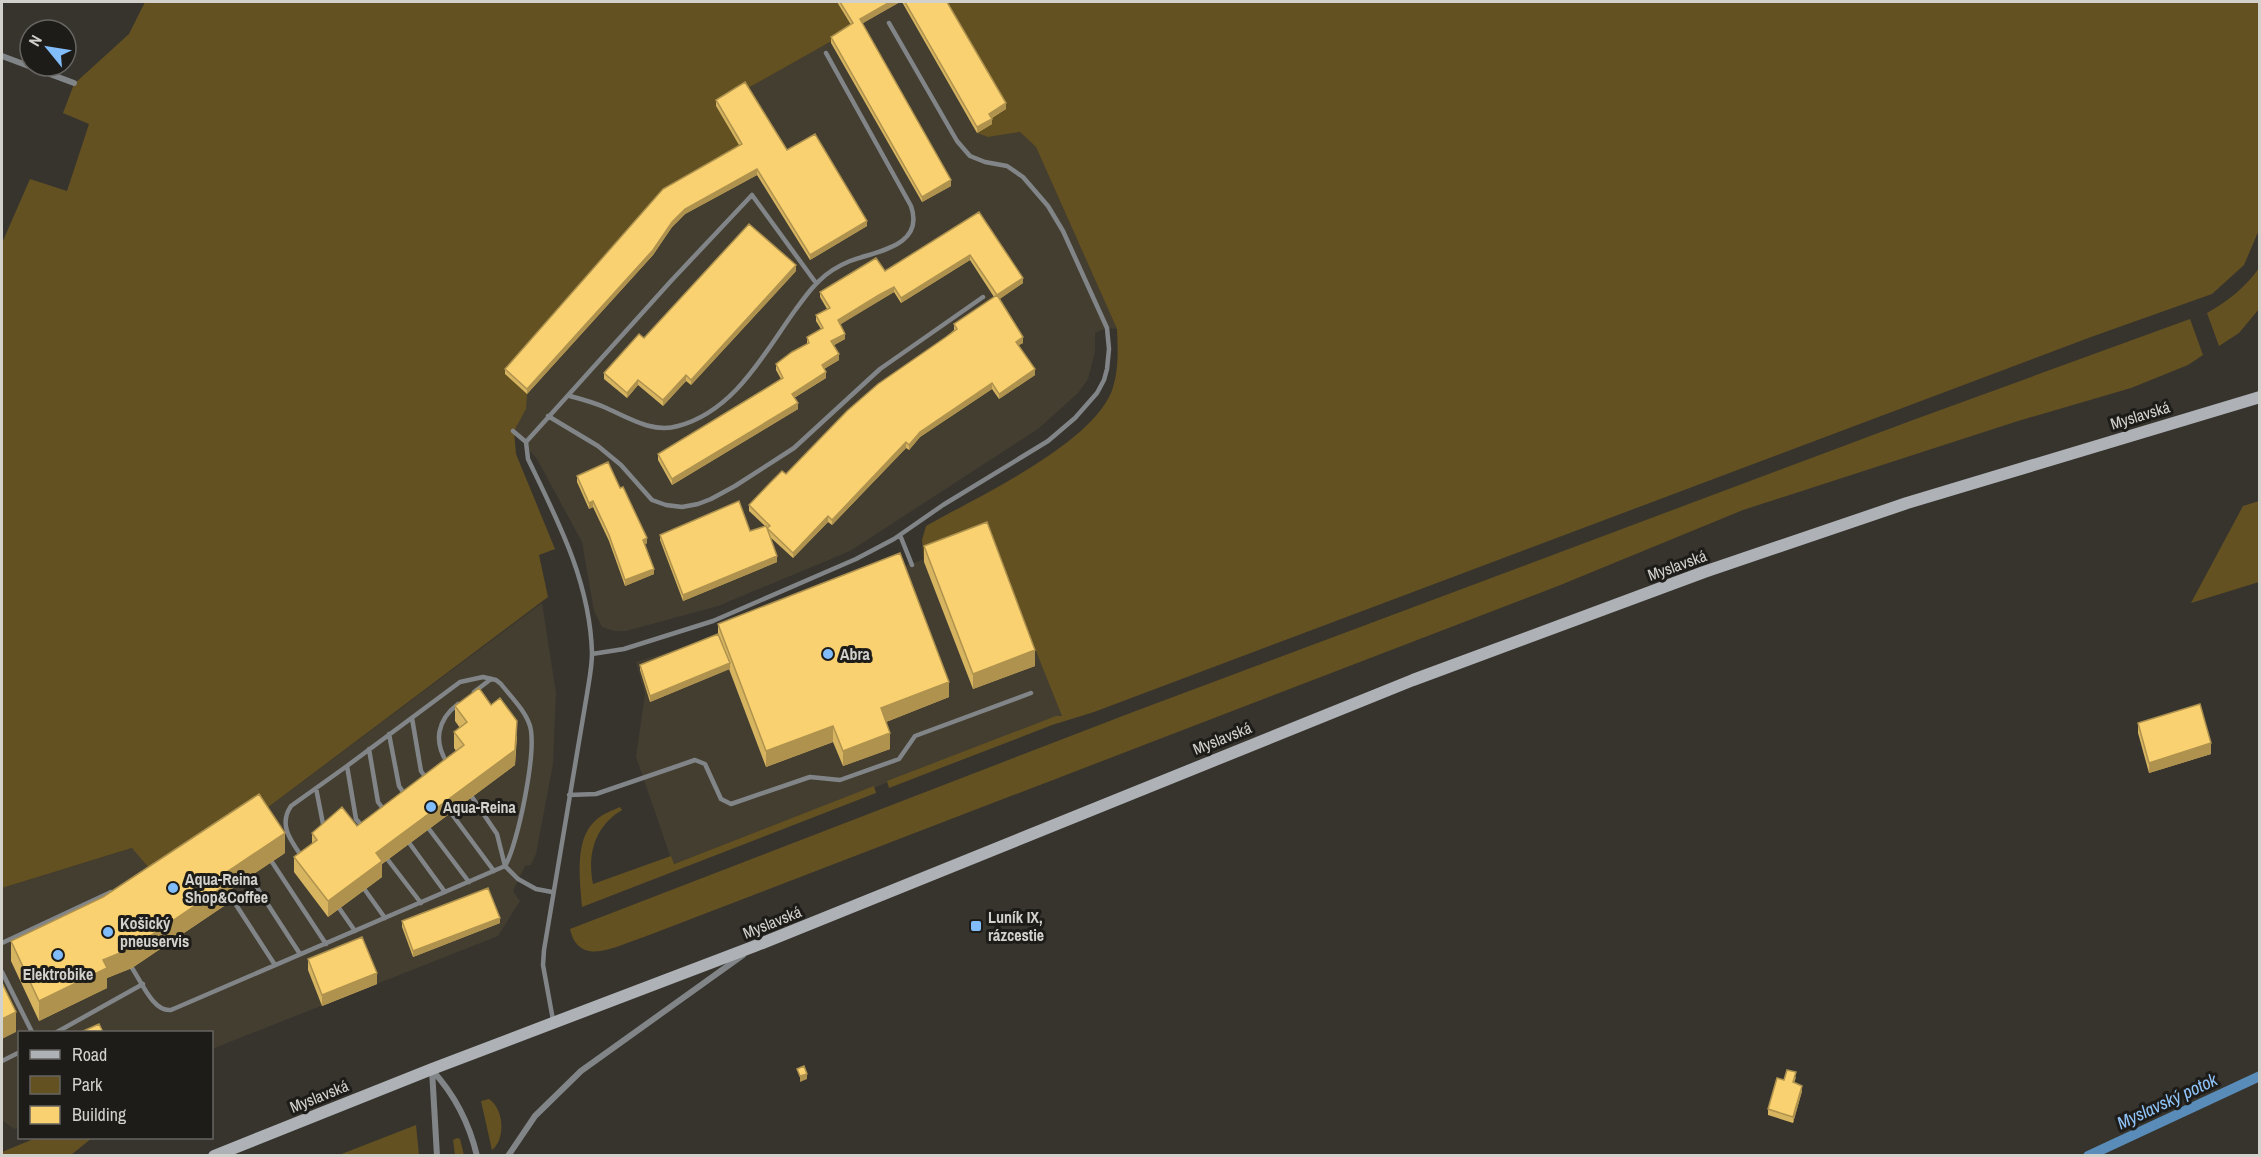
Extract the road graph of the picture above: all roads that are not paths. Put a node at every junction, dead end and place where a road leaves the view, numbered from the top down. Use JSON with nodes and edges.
{"nodes":[{"id":1,"x":889,"y":23,"type":"dead end"},
{"id":2,"x":826,"y":53,"type":"dead end"},
{"id":3,"x":2,"y":56,"type":"edge"},
{"id":4,"x":74,"y":84,"type":"dead end"},
{"id":5,"x":816,"y":283,"type":"junction"},
{"id":6,"x":983,"y":297,"type":"dead end"},
{"id":7,"x":570,"y":396,"type":"junction"},
{"id":8,"x":2259,"y":397,"type":"edge"},
{"id":9,"x":548,"y":416,"type":"junction"},
{"id":10,"x":513,"y":431,"type":"dead end"},
{"id":11,"x":526,"y":442,"type":"junction"},
{"id":12,"x":900,"y":535,"type":"junction"},
{"id":13,"x":912,"y":565,"type":"dead end"},
{"id":14,"x":592,"y":654,"type":"junction"},
{"id":15,"x":491,"y":679,"type":"junction"},
{"id":16,"x":1031,"y":693,"type":"dead end"},
{"id":17,"x":412,"y":718,"type":"junction"},
{"id":18,"x":389,"y":734,"type":"junction"},
{"id":19,"x":369,"y":749,"type":"junction"},
{"id":20,"x":347,"y":766,"type":"junction"},
{"id":21,"x":452,"y":770,"type":"edge"},
{"id":22,"x":432,"y":786,"type":"edge"},
{"id":23,"x":316,"y":788,"type":"junction"},
{"id":24,"x":570,"y":795,"type":"junction"},
{"id":25,"x":472,"y":797,"type":"edge"},
{"id":26,"x":410,"y":802,"type":"edge"},
{"id":27,"x":451,"y":813,"type":"edge"},
{"id":28,"x":390,"y":818,"type":"edge"},
{"id":29,"x":429,"y":829,"type":"edge"},
{"id":30,"x":368,"y":834,"type":"edge"},
{"id":31,"x":326,"y":837,"type":"edge"},
{"id":32,"x":410,"y":844,"type":"edge"},
{"id":33,"x":388,"y":860,"type":"edge"},
{"id":34,"x":272,"y":862,"type":"edge"},
{"id":35,"x":306,"y":863,"type":"edge"},
{"id":36,"x":505,"y":867,"type":"junction"},
{"id":37,"x":494,"y":872,"type":"junction"},
{"id":38,"x":250,"y":877,"type":"edge"},
{"id":39,"x":469,"y":882,"type":"junction"},
{"id":40,"x":116,"y":890,"type":"edge"},
{"id":41,"x":364,"y":890,"type":"edge"},
{"id":42,"x":227,"y":891,"type":"edge"},
{"id":43,"x":445,"y":892,"type":"junction"},
{"id":44,"x":552,"y":892,"type":"junction"},
{"id":45,"x":421,"y":903,"type":"junction"},
{"id":46,"x":339,"y":908,"type":"edge"},
{"id":47,"x":385,"y":918,"type":"junction"},
{"id":48,"x":355,"y":931,"type":"junction"},
{"id":49,"x":2,"y":943,"type":"edge"},
{"id":50,"x":326,"y":944,"type":"junction"},
{"id":51,"x":755,"y":946,"type":"junction"},
{"id":52,"x":300,"y":954,"type":"junction"},
{"id":53,"x":275,"y":965,"type":"junction"},
{"id":54,"x":132,"y":968,"type":"edge"},
{"id":55,"x":2,"y":972,"type":"edge"},
{"id":56,"x":143,"y":984,"type":"junction"},
{"id":57,"x":554,"y":1023,"type":"junction"},
{"id":58,"x":32,"y":1031,"type":"edge"},
{"id":59,"x":59,"y":1031,"type":"edge"},
{"id":60,"x":18,"y":1053,"type":"edge"},
{"id":61,"x":2,"y":1061,"type":"edge"},
{"id":62,"x":432,"y":1069,"type":"junction"},
{"id":63,"x":214,"y":1155,"type":"edge"},
{"id":64,"x":437,"y":1155,"type":"edge"},
{"id":65,"x":477,"y":1155,"type":"edge"},
{"id":66,"x":508,"y":1155,"type":"edge"}],
"edges":[{"from":1,"to":12,"type":"lane"},
{"from":2,"to":5,"type":"lane"},
{"from":3,"to":4,"type":"street"},
{"from":5,"to":7,"type":"lane"},
{"from":5,"to":7,"type":"lane"},
{"from":6,"to":9,"type":"lane"},
{"from":7,"to":9,"type":"lane"},
{"from":8,"to":51,"type":"street","name":"Myslavská"},
{"from":9,"to":11,"type":"lane"},
{"from":10,"to":11,"type":"lane"},
{"from":11,"to":14,"type":"lane"},
{"from":12,"to":13,"type":"lane"},
{"from":12,"to":14,"type":"lane"},
{"from":14,"to":24,"type":"lane"},
{"from":15,"to":17,"type":"lane"},
{"from":15,"to":21,"type":"lane"},
{"from":15,"to":36,"type":"lane"},
{"from":16,"to":24,"type":"lane"},
{"from":17,"to":18,"type":"lane"},
{"from":17,"to":22,"type":"lane"},
{"from":18,"to":19,"type":"lane"},
{"from":18,"to":26,"type":"lane"},
{"from":19,"to":20,"type":"lane"},
{"from":19,"to":28,"type":"lane"},
{"from":20,"to":23,"type":"lane"},
{"from":20,"to":30,"type":"lane"},
{"from":23,"to":31,"type":"lane"},
{"from":23,"to":35,"type":"lane"},
{"from":24,"to":44,"type":"lane"},
{"from":25,"to":36,"type":"lane"},
{"from":27,"to":37,"type":"lane"},
{"from":29,"to":39,"type":"lane"},
{"from":32,"to":43,"type":"lane"},
{"from":33,"to":45,"type":"lane"},
{"from":34,"to":50,"type":"lane"},
{"from":36,"to":37,"type":"lane"},
{"from":36,"to":44,"type":"lane"},
{"from":37,"to":39,"type":"lane"},
{"from":38,"to":52,"type":"lane"},
{"from":39,"to":43,"type":"lane"},
{"from":40,"to":49,"type":"lane"},
{"from":41,"to":47,"type":"lane"},
{"from":42,"to":53,"type":"lane"},
{"from":43,"to":45,"type":"lane"},
{"from":44,"to":57,"type":"lane"},
{"from":45,"to":47,"type":"lane"},
{"from":46,"to":48,"type":"lane"},
{"from":47,"to":48,"type":"lane"},
{"from":48,"to":50,"type":"lane"},
{"from":50,"to":52,"type":"lane"},
{"from":51,"to":57,"type":"street","name":"Myslavská"},
{"from":51,"to":66,"type":"street"},
{"from":52,"to":53,"type":"lane"},
{"from":53,"to":56,"type":"lane"},
{"from":54,"to":56,"type":"lane"},
{"from":55,"to":58,"type":"lane"},
{"from":56,"to":59,"type":"lane"},
{"from":57,"to":62,"type":"street","name":"Myslavská"},
{"from":60,"to":61,"type":"lane"},
{"from":62,"to":63,"type":"street","name":"Myslavská"},
{"from":62,"to":64,"type":"street"},
{"from":62,"to":65,"type":"street"}]}
